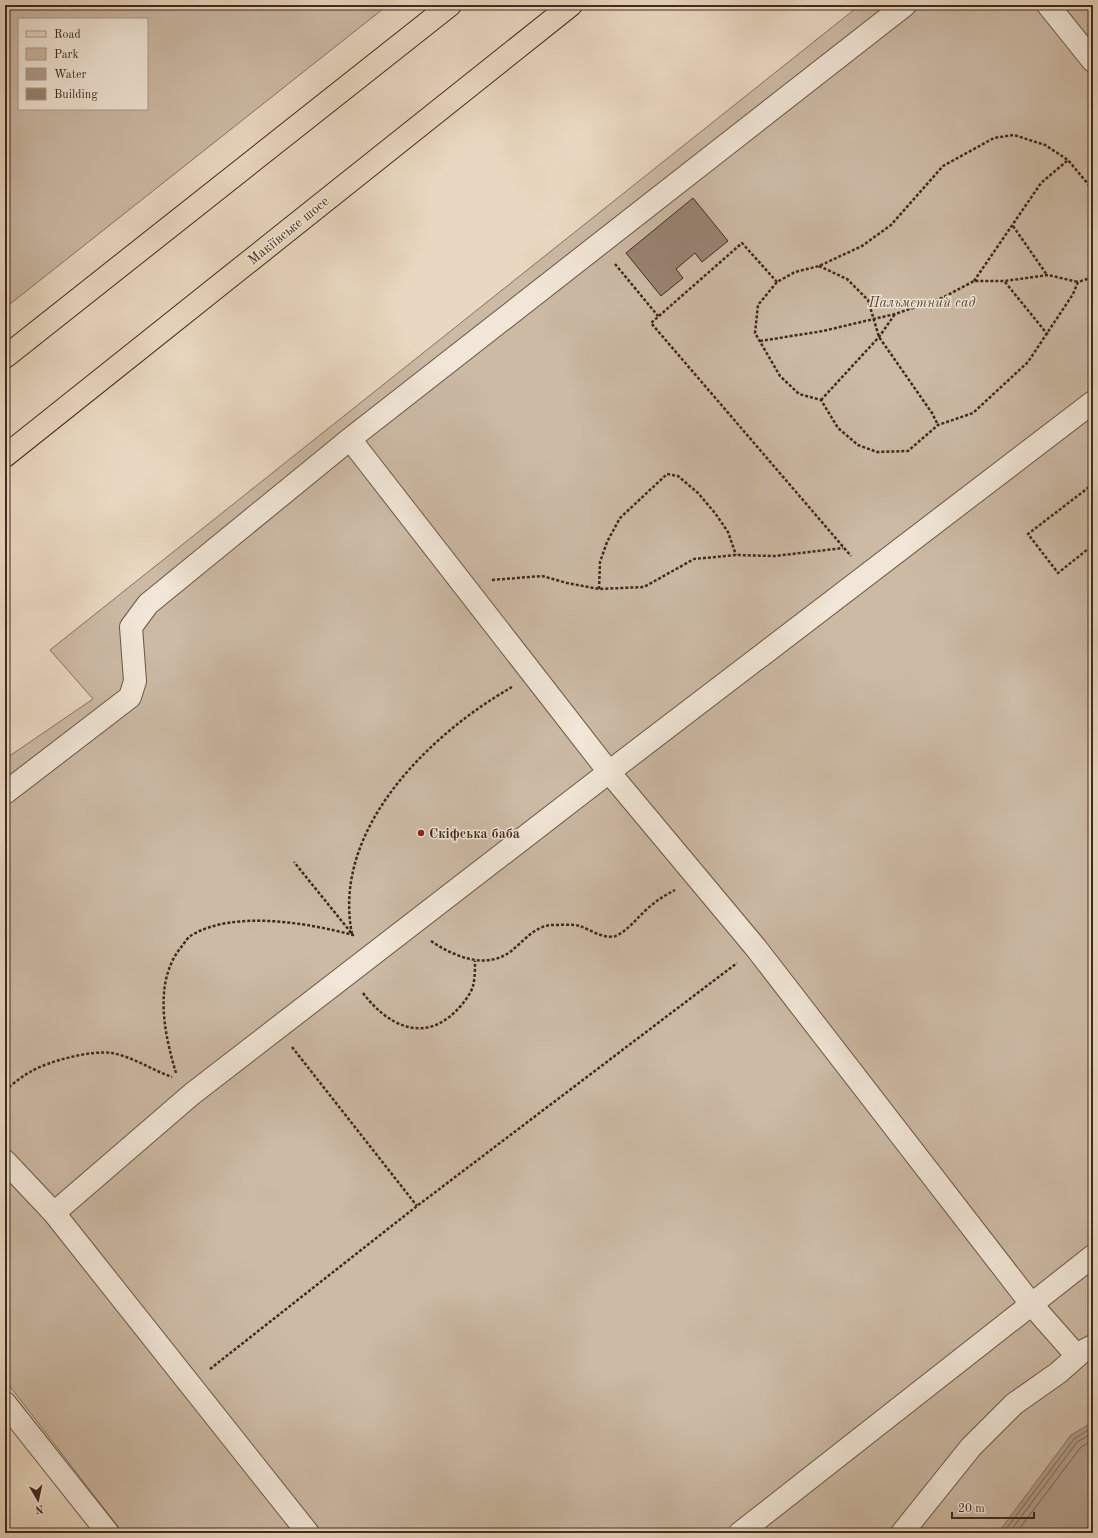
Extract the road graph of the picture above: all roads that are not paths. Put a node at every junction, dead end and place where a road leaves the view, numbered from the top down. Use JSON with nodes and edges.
{"nodes":[{"id":1,"x":450,"y":5,"type":"edge"},
{"id":2,"x":571,"y":5,"type":"edge"},
{"id":3,"x":905,"y":5,"type":"edge"},
{"id":4,"x":1048,"y":5,"type":"edge"},
{"id":5,"x":1093,"y":61,"type":"edge"},
{"id":6,"x":5,"y":357,"type":"edge"},
{"id":7,"x":1093,"y":402,"type":"edge"},
{"id":8,"x":350,"y":439,"type":"junction"},
{"id":9,"x":5,"y":456,"type":"edge"},
{"id":10,"x":609,"y":772,"type":"junction"},
{"id":11,"x":5,"y":793,"type":"edge"},
{"id":12,"x":5,"y":1161,"type":"edge"},
{"id":13,"x":54,"y":1213,"type":"junction"},
{"id":14,"x":1093,"y":1256,"type":"edge"},
{"id":15,"x":1032,"y":1305,"type":"junction"},
{"id":16,"x":1085,"y":1351,"type":"edge"},
{"id":17,"x":5,"y":1403,"type":"edge"},
{"id":18,"x":108,"y":1533,"type":"edge"},
{"id":19,"x":308,"y":1533,"type":"edge"},
{"id":20,"x":740,"y":1533,"type":"edge"},
{"id":21,"x":902,"y":1533,"type":"edge"}],
"edges":[{"from":1,"to":6,"type":"main road"},
{"from":2,"to":9,"type":"main road","name":"Макіївське шосе"},
{"from":3,"to":8,"type":"street"},
{"from":4,"to":5,"type":"street"},
{"from":7,"to":10,"type":"street"},
{"from":8,"to":10,"type":"street"},
{"from":8,"to":11,"type":"street"},
{"from":10,"to":13,"type":"street"},
{"from":10,"to":15,"type":"street"},
{"from":12,"to":13,"type":"street"},
{"from":13,"to":19,"type":"street"},
{"from":14,"to":15,"type":"street"},
{"from":15,"to":16,"type":"street"},
{"from":15,"to":20,"type":"street"},
{"from":16,"to":21,"type":"street"},
{"from":17,"to":18,"type":"street"}]}
